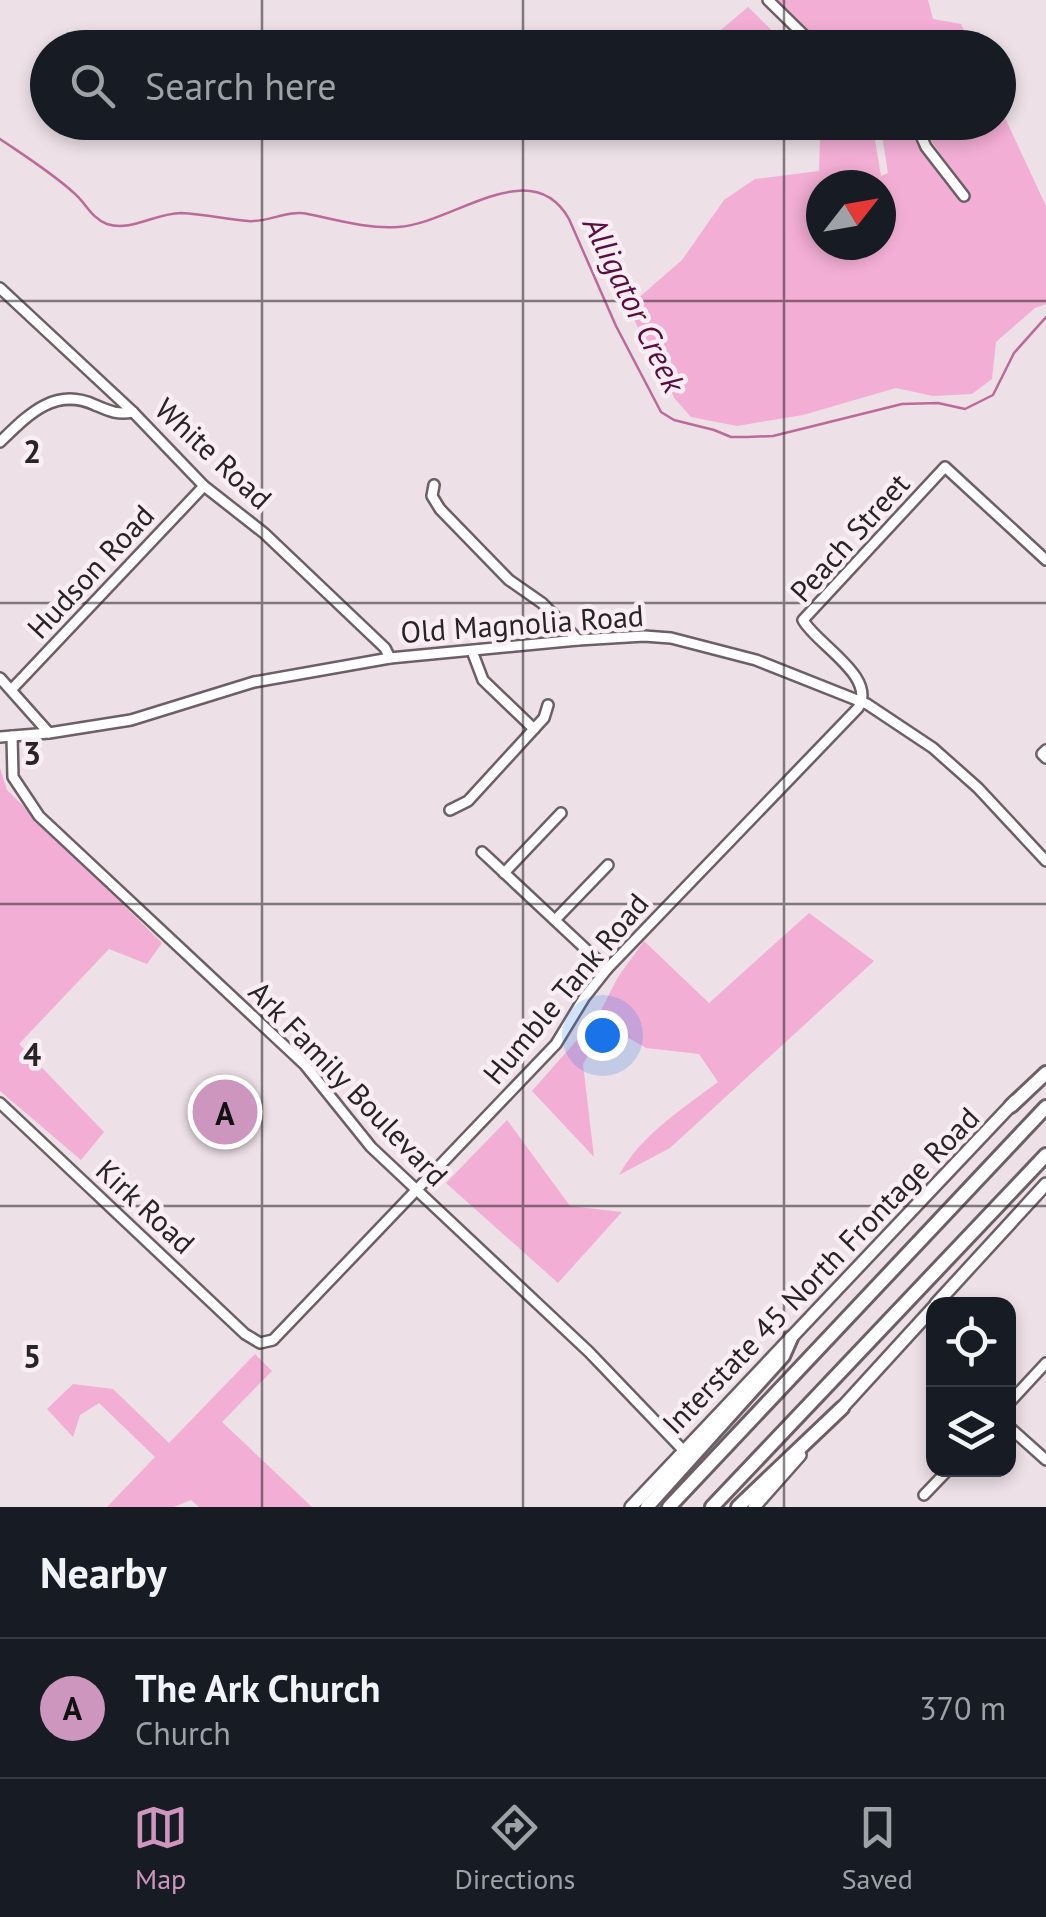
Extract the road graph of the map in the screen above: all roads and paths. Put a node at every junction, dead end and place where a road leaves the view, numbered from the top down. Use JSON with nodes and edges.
{"nodes":[{"id":1,"x":768,"y":0,"type":"edge"},
{"id":2,"x":798,"y":30,"type":"edge"},
{"id":3,"x":923,"y":140,"type":"edge"},
{"id":4,"x":964,"y":196,"type":"dead end"},
{"id":5,"x":0,"y":288,"type":"edge"},
{"id":6,"x":133,"y":412,"type":"junction"},
{"id":7,"x":0,"y":442,"type":"edge"},
{"id":8,"x":434,"y":485,"type":"dead end"},
{"id":9,"x":204,"y":486,"type":"junction"},
{"id":10,"x":1046,"y":560,"type":"edge"},
{"id":11,"x":578,"y":640,"type":"junction"},
{"id":12,"x":472,"y":651,"type":"junction"},
{"id":13,"x":390,"y":658,"type":"junction"},
{"id":14,"x":0,"y":678,"type":"edge"},
{"id":15,"x":12,"y":689,"type":"junction"},
{"id":16,"x":863,"y":702,"type":"junction"},
{"id":17,"x":548,"y":705,"type":"dead end"},
{"id":18,"x":534,"y":729,"type":"junction"},
{"id":19,"x":49,"y":733,"type":"junction"},
{"id":20,"x":12,"y":736,"type":"junction"},
{"id":21,"x":0,"y":737,"type":"edge"},
{"id":22,"x":1046,"y":750,"type":"edge"},
{"id":23,"x":1046,"y":758,"type":"edge"},
{"id":24,"x":450,"y":810,"type":"dead end"},
{"id":25,"x":561,"y":812,"type":"dead end"},
{"id":26,"x":482,"y":852,"type":"dead end"},
{"id":27,"x":1046,"y":860,"type":"edge"},
{"id":28,"x":608,"y":865,"type":"dead end"},
{"id":29,"x":504,"y":873,"type":"junction"},
{"id":30,"x":555,"y":920,"type":"junction"},
{"id":31,"x":607,"y":969,"type":"junction"},
{"id":32,"x":1046,"y":1071,"type":"edge"},
{"id":33,"x":0,"y":1104,"type":"edge"},
{"id":34,"x":1011,"y":1106,"type":"joint"},
{"id":35,"x":1046,"y":1107,"type":"edge"},
{"id":36,"x":1046,"y":1156,"type":"edge"},
{"id":37,"x":1046,"y":1184,"type":"edge"},
{"id":38,"x":417,"y":1191,"type":"junction"},
{"id":39,"x":943,"y":1297,"type":"edge"},
{"id":40,"x":926,"y":1316,"type":"edge"},
{"id":41,"x":790,"y":1338,"type":"junction"},
{"id":42,"x":260,"y":1343,"type":"joint"},
{"id":43,"x":1046,"y":1362,"type":"edge"},
{"id":44,"x":1016,"y":1395,"type":"edge"},
{"id":45,"x":842,"y":1408,"type":"junction"},
{"id":46,"x":1016,"y":1433,"type":"edge"},
{"id":47,"x":683,"y":1450,"type":"junction"},
{"id":48,"x":1046,"y":1460,"type":"edge"},
{"id":49,"x":941,"y":1477,"type":"edge"},
{"id":50,"x":924,"y":1495,"type":"dead end"},
{"id":51,"x":631,"y":1507,"type":"edge"},
{"id":52,"x":647,"y":1507,"type":"edge"},
{"id":53,"x":670,"y":1507,"type":"edge"},
{"id":54,"x":712,"y":1507,"type":"edge"},
{"id":55,"x":738,"y":1507,"type":"edge"},
{"id":56,"x":754,"y":1507,"type":"edge"}],
"edges":[{"from":1,"to":2,"type":"street"},
{"from":3,"to":4,"type":"street"},
{"from":5,"to":6,"type":"street","name":"White Road"},
{"from":6,"to":7,"type":"street"},
{"from":6,"to":9,"type":"street","name":"White Road"},
{"from":8,"to":11,"type":"street"},
{"from":9,"to":13,"type":"street","name":"White Road"},
{"from":9,"to":15,"type":"street","name":"Hudson Road"},
{"from":10,"to":16,"type":"street","name":"Peach Street"},
{"from":11,"to":12,"type":"street","name":"Old Magnolia Road"},
{"from":11,"to":16,"type":"street","name":"Old Magnolia Road"},
{"from":12,"to":13,"type":"street","name":"Old Magnolia Road"},
{"from":12,"to":18,"type":"street"},
{"from":13,"to":19,"type":"street","name":"Old Magnolia Road"},
{"from":14,"to":15,"type":"street"},
{"from":15,"to":19,"type":"street"},
{"from":16,"to":27,"type":"street","name":"Old Magnolia Road"},
{"from":16,"to":31,"type":"street","name":"Humble Tank Road"},
{"from":17,"to":18,"type":"street"},
{"from":18,"to":24,"type":"street"},
{"from":19,"to":20,"type":"street","name":"Old Magnolia Road"},
{"from":20,"to":21,"type":"street","name":"Old Magnolia Road"},
{"from":20,"to":38,"type":"street","name":"Ark Family Boulevard"},
{"from":22,"to":23,"type":"street"},
{"from":25,"to":29,"type":"street"},
{"from":26,"to":29,"type":"street"},
{"from":28,"to":30,"type":"street"},
{"from":29,"to":30,"type":"street"},
{"from":30,"to":31,"type":"street"},
{"from":31,"to":38,"type":"street","name":"Humble Tank Road"},
{"from":32,"to":34,"type":"highway"},
{"from":33,"to":42,"type":"street","name":"Kirk Road"},
{"from":34,"to":41,"type":"main road","name":"Interstate 45 North Frontage Road"},
{"from":35,"to":53,"type":"highway"},
{"from":36,"to":54,"type":"highway"},
{"from":37,"to":39,"type":"main road"},
{"from":38,"to":42,"type":"street","name":"Humble Tank Road"},
{"from":38,"to":47,"type":"street","name":"Ark Family Boulevard"},
{"from":40,"to":45,"type":"main road"},
{"from":41,"to":47,"type":"main road","name":"Interstate 45 North Frontage Road"},
{"from":41,"to":52,"type":"highway"},
{"from":43,"to":44,"type":"street"},
{"from":45,"to":55,"type":"highway"},
{"from":45,"to":56,"type":"main road"},
{"from":46,"to":48,"type":"street"},
{"from":47,"to":51,"type":"main road","name":"Interstate 45 North Frontage Road"},
{"from":49,"to":50,"type":"street"}]}
